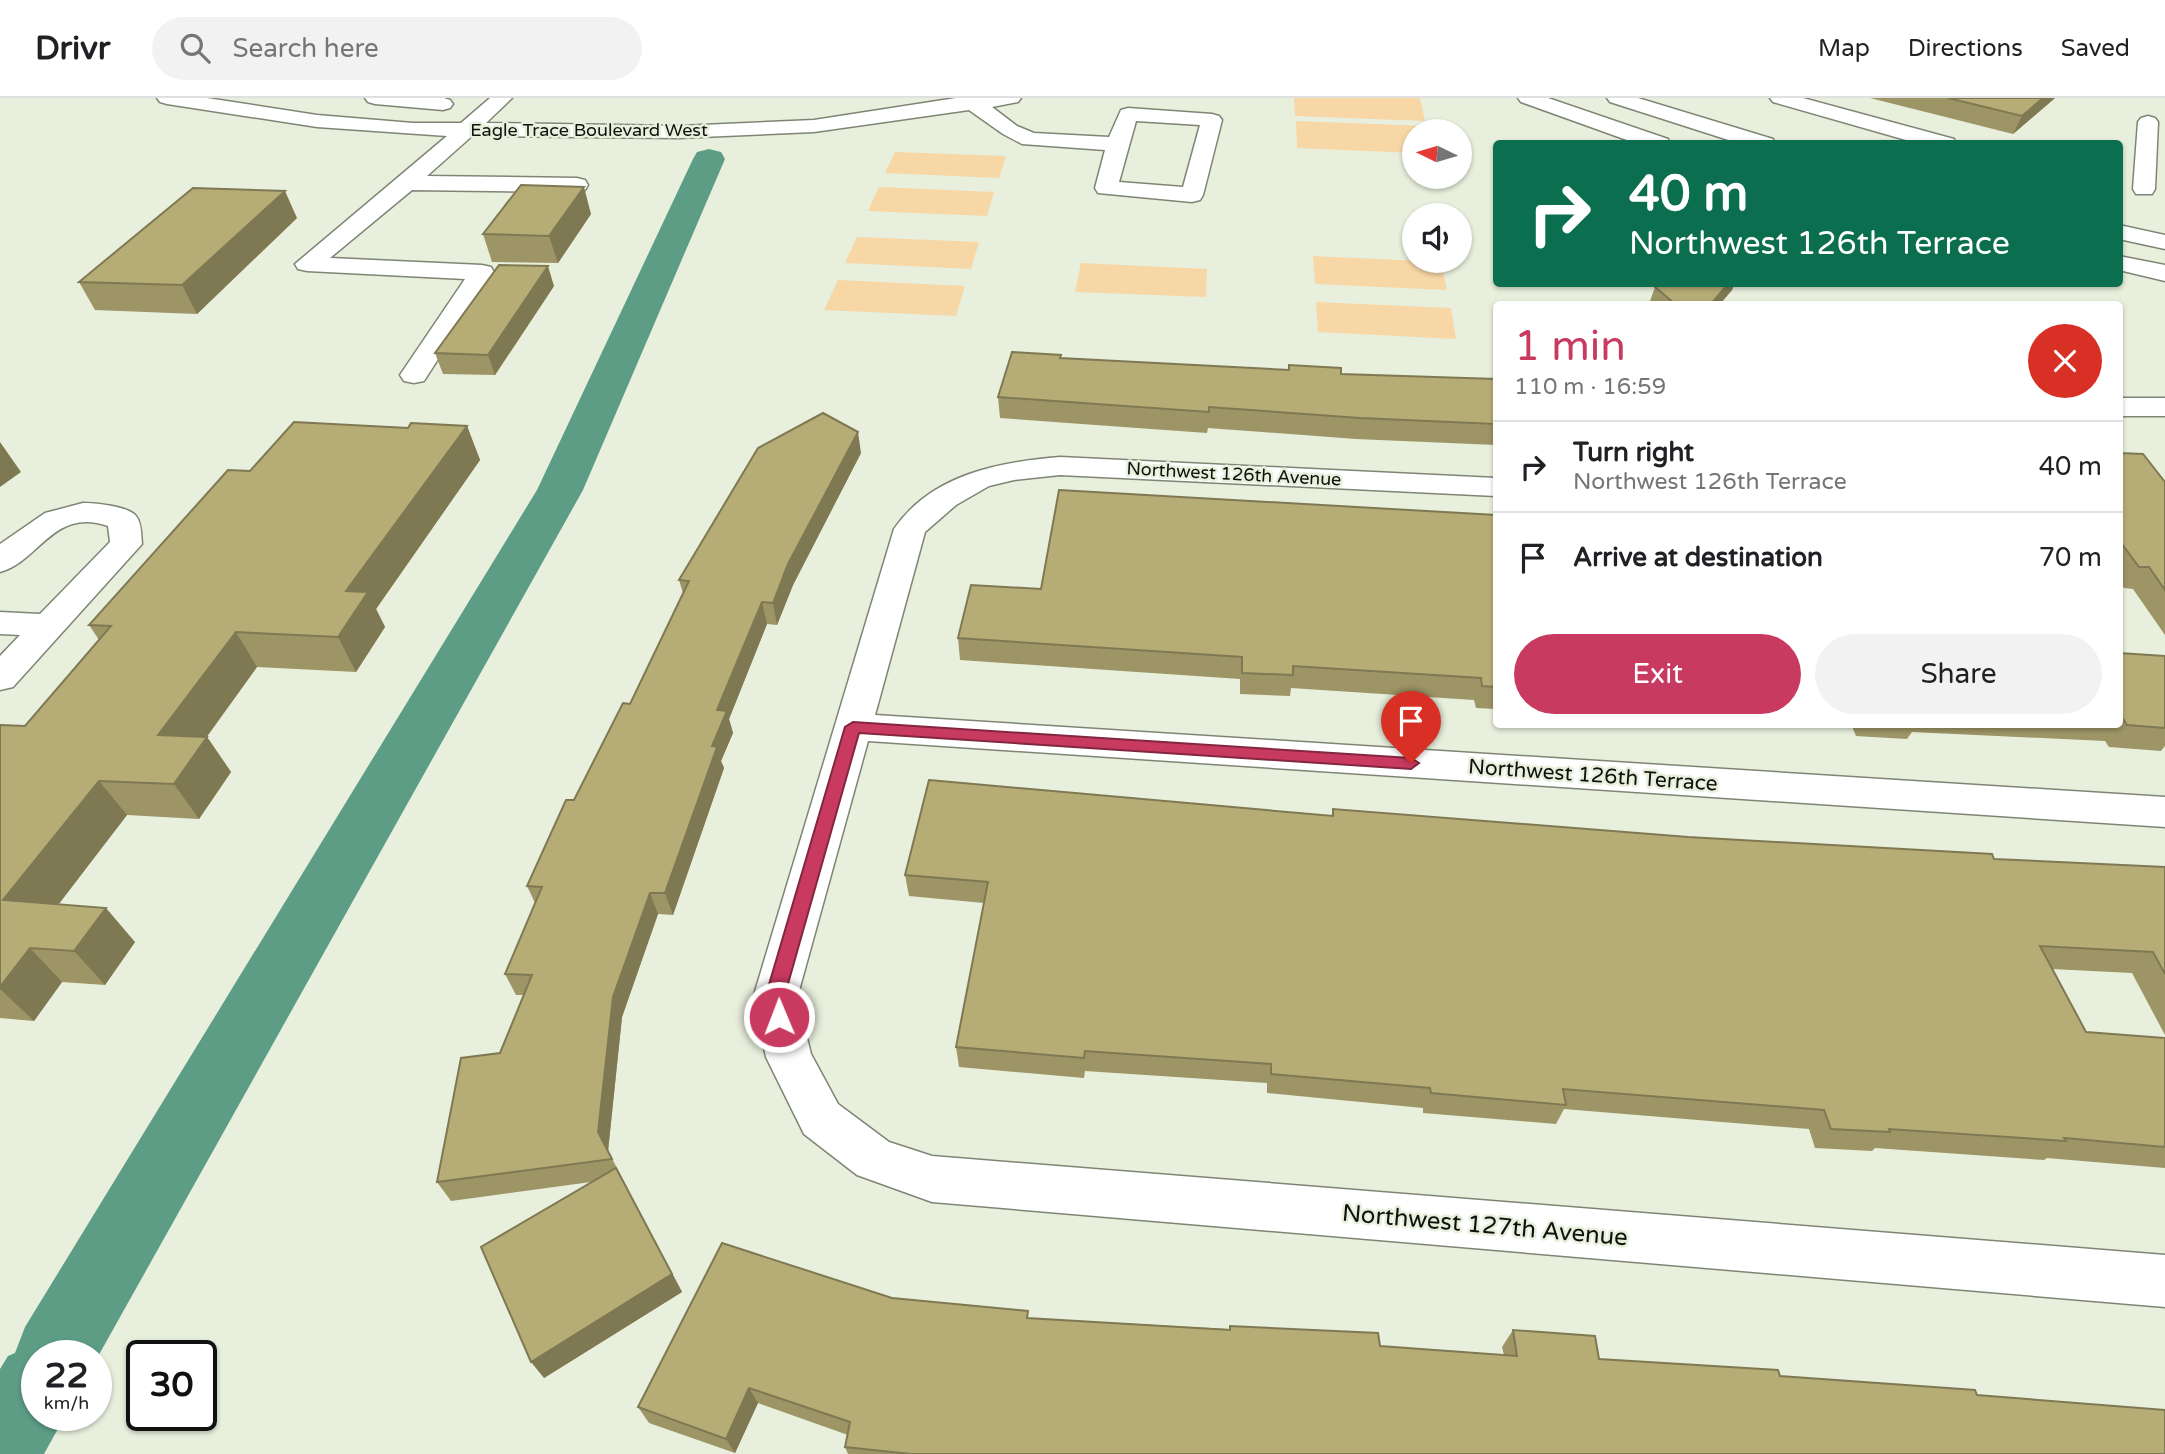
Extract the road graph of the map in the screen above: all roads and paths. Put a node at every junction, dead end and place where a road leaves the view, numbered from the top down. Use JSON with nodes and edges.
{"nodes":[{"id":1,"x":167,"y":98,"type":"edge"},
{"id":2,"x":375,"y":98,"type":"edge"},
{"id":3,"x":1011,"y":98,"type":"edge"},
{"id":4,"x":1528,"y":98,"type":"edge"},
{"id":5,"x":1617,"y":98,"type":"edge"},
{"id":6,"x":1780,"y":98,"type":"edge"},
{"id":7,"x":446,"y":101,"type":"edge"},
{"id":8,"x":970,"y":101,"type":"edge"},
{"id":9,"x":504,"y":104,"type":"edge"},
{"id":10,"x":2148,"y":122,"type":"dead end"},
{"id":11,"x":413,"y":129,"type":"junction"},
{"id":12,"x":466,"y":130,"type":"junction"},
{"id":13,"x":1649,"y":140,"type":"edge"},
{"id":14,"x":1752,"y":140,"type":"edge"},
{"id":15,"x":1932,"y":140,"type":"edge"},
{"id":16,"x":1117,"y":144,"type":"junction"},
{"id":17,"x":406,"y":183,"type":"junction"},
{"id":18,"x":577,"y":185,"type":"edge"},
{"id":19,"x":2123,"y":185,"type":"edge"},
{"id":20,"x":2155,"y":191,"type":"edge"},
{"id":21,"x":2123,"y":233,"type":"edge"},
{"id":22,"x":2165,"y":242,"type":"edge"},
{"id":23,"x":2123,"y":264,"type":"edge"},
{"id":24,"x":2165,"y":273,"type":"edge"},
{"id":25,"x":414,"y":375,"type":"dead end"},
{"id":26,"x":2125,"y":407,"type":"edge"},
{"id":27,"x":2165,"y":407,"type":"edge"},
{"id":28,"x":2165,"y":436,"type":"edge"},
{"id":29,"x":1493,"y":487,"type":"edge"},
{"id":30,"x":0,"y":562,"type":"edge"},
{"id":31,"x":0,"y":623,"type":"edge"},
{"id":32,"x":49,"y":626,"type":"junction"},
{"id":33,"x":0,"y":678,"type":"edge"},
{"id":34,"x":853,"y":727,"type":"junction"},
{"id":35,"x":2165,"y":812,"type":"edge"},
{"id":36,"x":821,"y":1119,"type":"joint"},
{"id":37,"x":2165,"y":1281,"type":"edge"}],
"edges":[{"from":1,"to":11,"type":"street","name":"Eagle Trace Boulevard West"},
{"from":2,"to":7,"type":"street","name":"Eagle Trace Boulevard West"},
{"from":3,"to":8,"type":"street","name":"Eagle Trace Boulevard West"},
{"from":4,"to":13,"type":"street"},
{"from":5,"to":14,"type":"street"},
{"from":6,"to":15,"type":"street"},
{"from":7,"to":9,"type":"street","name":"Eagle Trace Boulevard West"},
{"from":7,"to":11,"type":"street"},
{"from":8,"to":12,"type":"street","name":"Eagle Trace Boulevard West"},
{"from":8,"to":16,"type":"street"},
{"from":9,"to":12,"type":"street"},
{"from":10,"to":20,"type":"street"},
{"from":11,"to":12,"type":"street","name":"Eagle Trace Boulevard West"},
{"from":12,"to":17,"type":"street"},
{"from":16,"to":16,"type":"street"},
{"from":17,"to":18,"type":"street"},
{"from":17,"to":25,"type":"street"},
{"from":19,"to":20,"type":"street"},
{"from":21,"to":22,"type":"street"},
{"from":23,"to":24,"type":"street"},
{"from":26,"to":27,"type":"street"},
{"from":26,"to":28,"type":"street"},
{"from":29,"to":34,"type":"street","name":"Northwest 126th Avenue"},
{"from":30,"to":32,"type":"street"},
{"from":31,"to":32,"type":"street"},
{"from":32,"to":33,"type":"street"},
{"from":34,"to":35,"type":"street","name":"Northwest 126th Terrace"},
{"from":34,"to":36,"type":"street","name":"Northwest 126th Avenue"},
{"from":36,"to":37,"type":"street","name":"Northwest 127th Avenue"}]}
